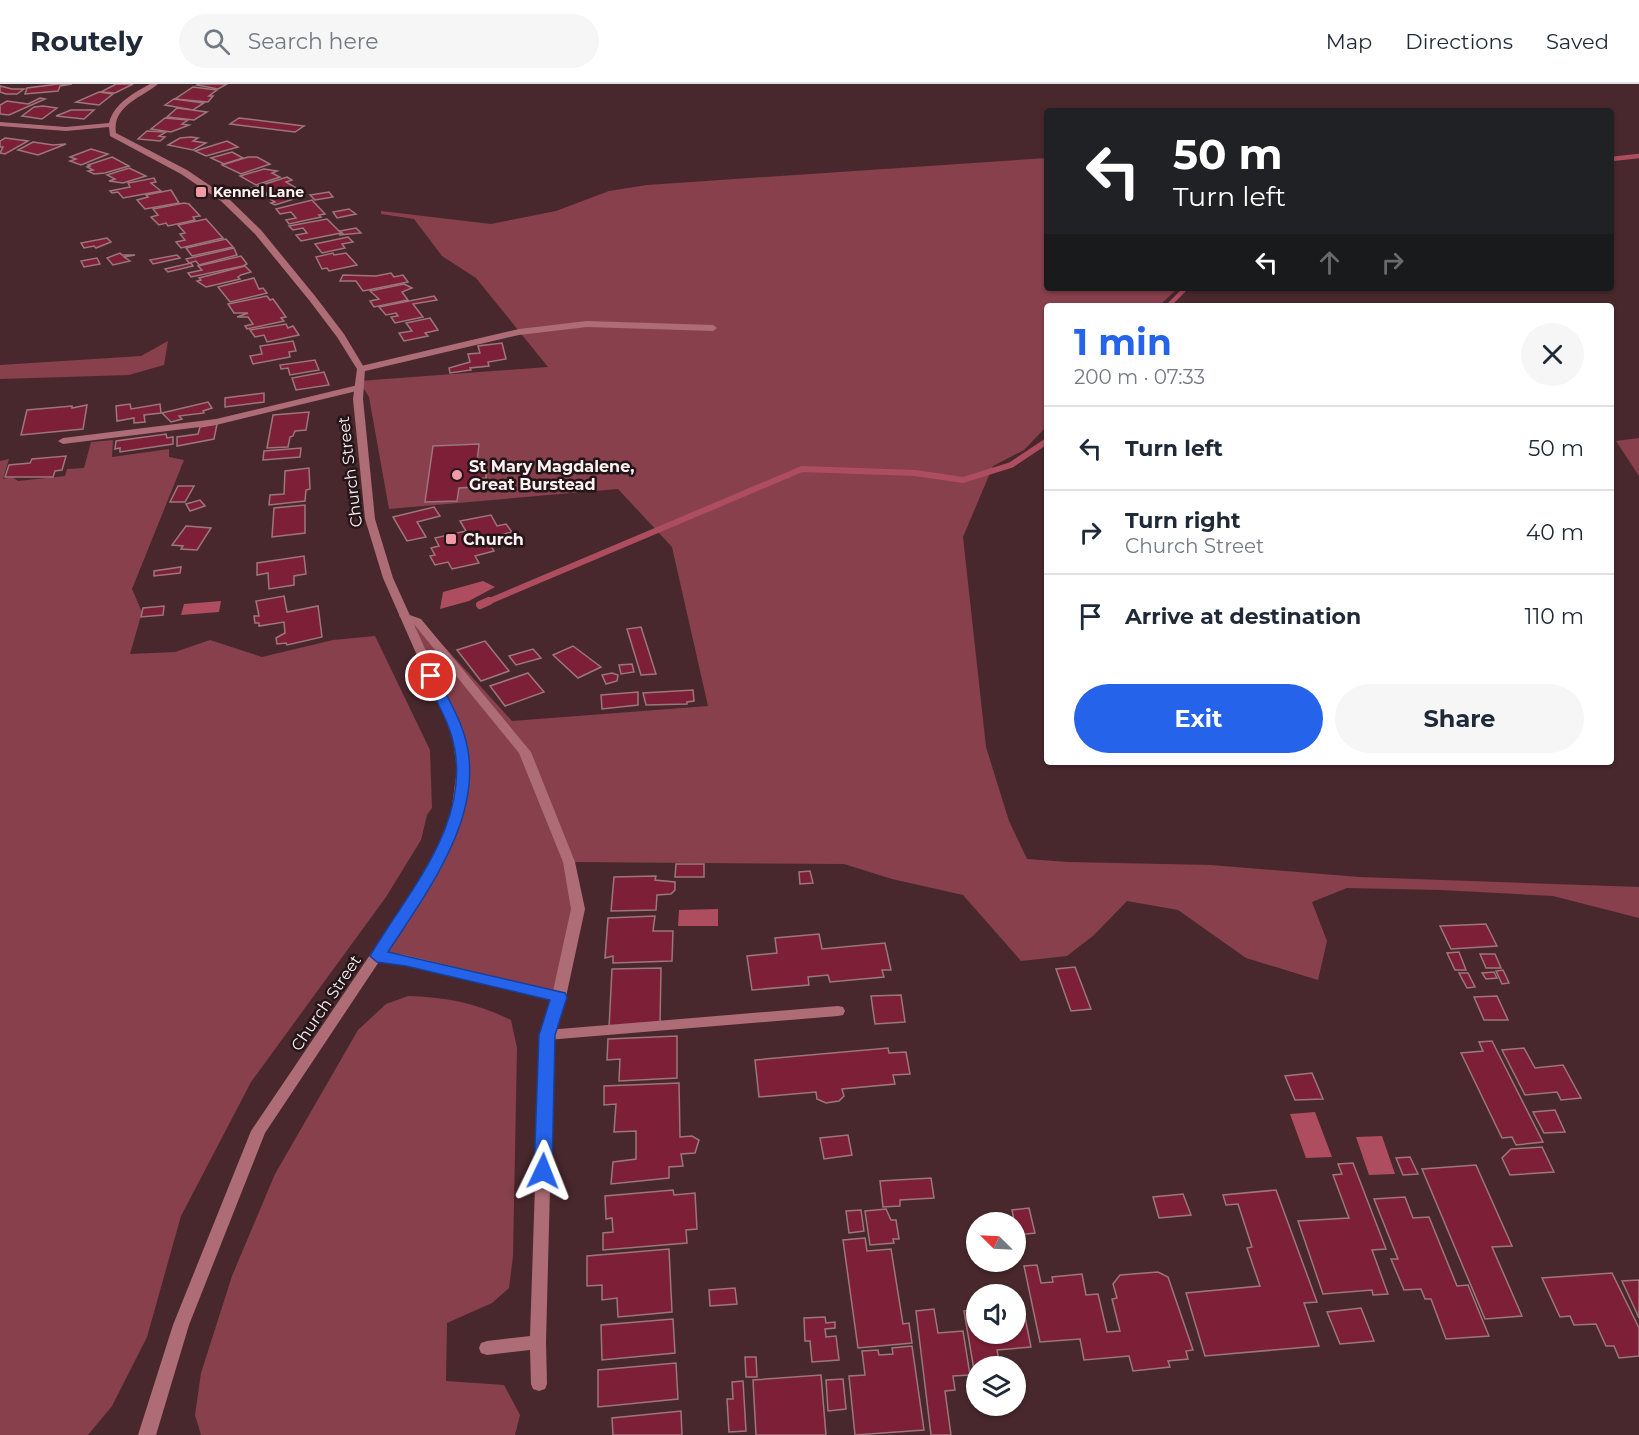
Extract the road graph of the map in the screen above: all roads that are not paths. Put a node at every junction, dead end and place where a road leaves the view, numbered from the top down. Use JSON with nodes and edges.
{"nodes":[{"id":1,"x":155,"y":84,"type":"edge"},
{"id":2,"x":0,"y":124,"type":"edge"},
{"id":3,"x":110,"y":125,"type":"junction"},
{"id":4,"x":713,"y":328,"type":"dead end"},
{"id":5,"x":361,"y":369,"type":"junction"},
{"id":6,"x":358,"y":388,"type":"junction"},
{"id":7,"x":63,"y":441,"type":"dead end"},
{"id":8,"x":404,"y":616,"type":"junction"},
{"id":9,"x":377,"y":956,"type":"junction"},
{"id":10,"x":560,"y":997,"type":"junction"},
{"id":11,"x":838,"y":1011,"type":"dead end"},
{"id":12,"x":547,"y":1035,"type":"junction"},
{"id":13,"x":538,"y":1342,"type":"junction"},
{"id":14,"x":487,"y":1348,"type":"dead end"},
{"id":15,"x":539,"y":1384,"type":"dead end"},
{"id":16,"x":147,"y":1435,"type":"edge"}],
"edges":[{"from":1,"to":3,"type":"street"},
{"from":2,"to":3,"type":"street"},
{"from":3,"to":5,"type":"street"},
{"from":4,"to":5,"type":"street"},
{"from":5,"to":6,"type":"street","name":"Church Street"},
{"from":6,"to":7,"type":"street"},
{"from":6,"to":8,"type":"street","name":"Church Street"},
{"from":8,"to":9,"type":"street","name":"Church Street"},
{"from":8,"to":10,"type":"street"},
{"from":9,"to":10,"type":"street"},
{"from":9,"to":16,"type":"street","name":"Church Street"},
{"from":10,"to":12,"type":"street"},
{"from":11,"to":12,"type":"street"},
{"from":12,"to":13,"type":"street"},
{"from":13,"to":14,"type":"street"},
{"from":13,"to":15,"type":"street"}]}
